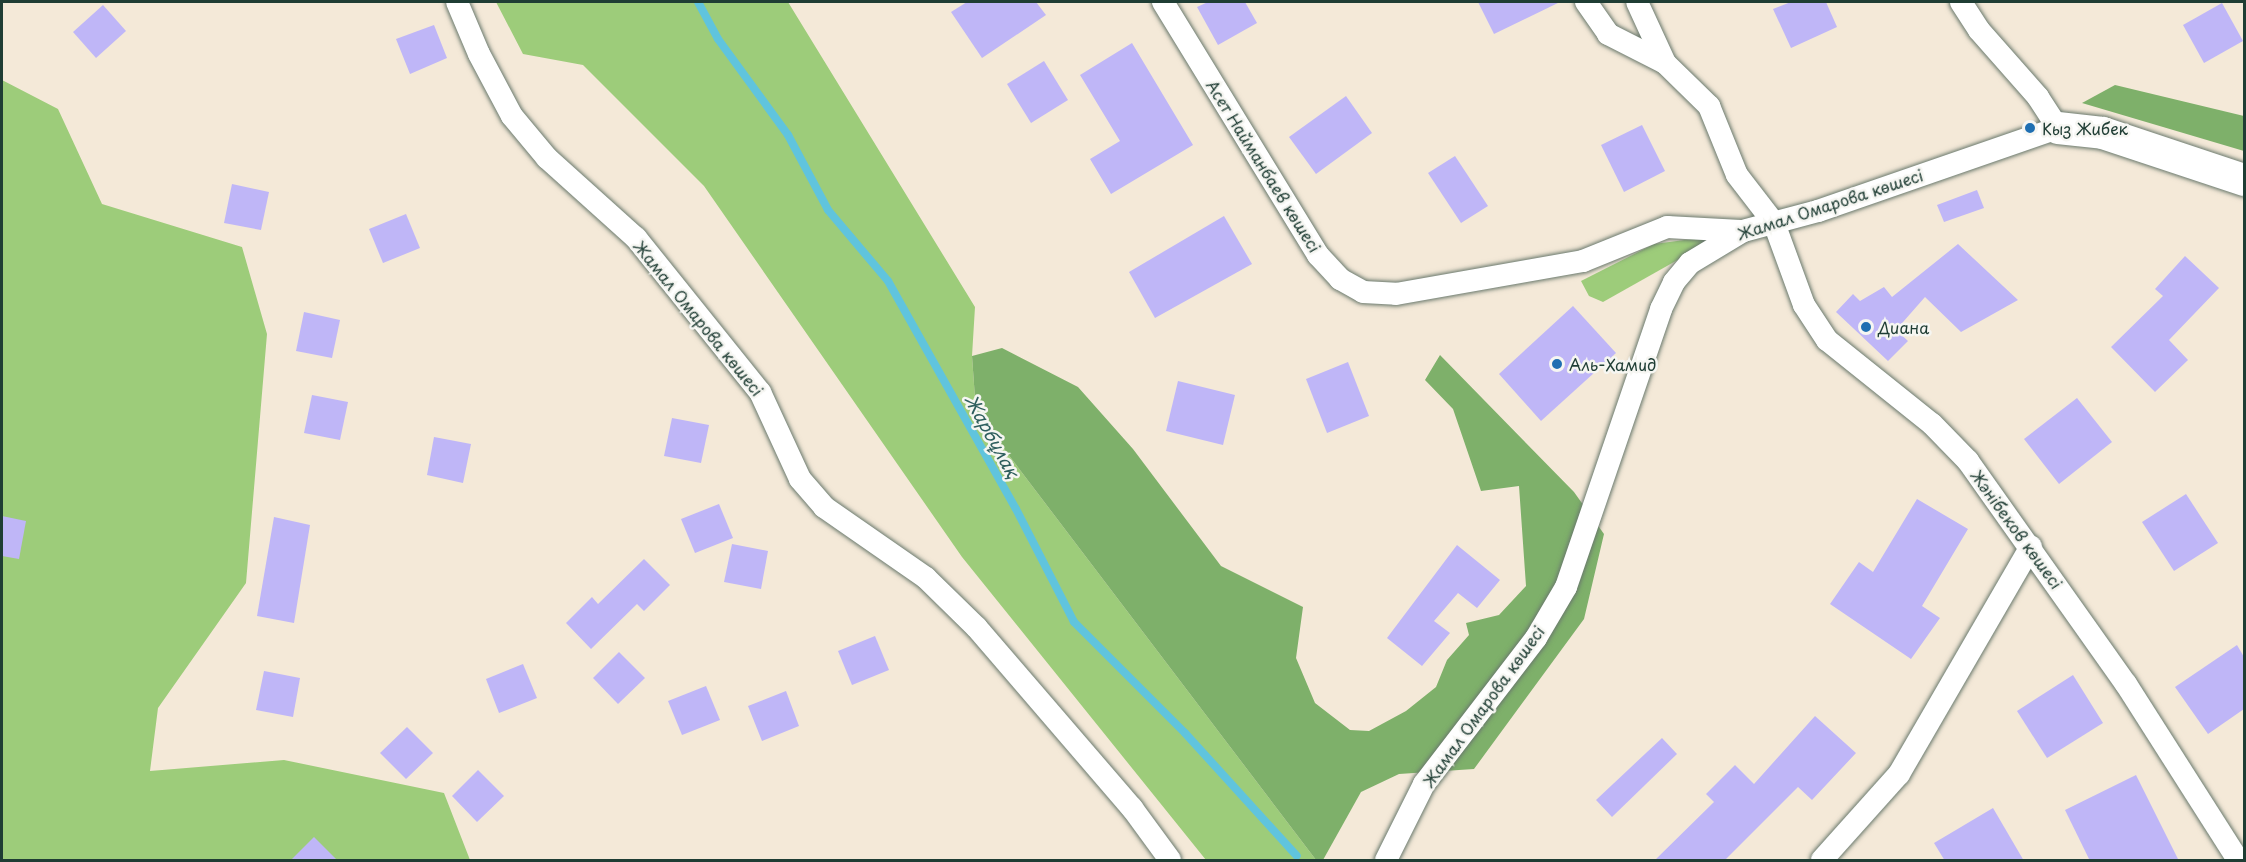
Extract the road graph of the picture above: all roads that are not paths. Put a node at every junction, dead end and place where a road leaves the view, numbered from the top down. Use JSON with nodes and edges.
{"nodes":[{"id":1,"x":458,"y":2,"type":"edge"},
{"id":2,"x":1163,"y":2,"type":"edge"},
{"id":3,"x":1586,"y":2,"type":"edge"},
{"id":4,"x":1637,"y":2,"type":"edge"},
{"id":5,"x":1961,"y":2,"type":"edge"},
{"id":6,"x":1665,"y":63,"type":"junction"},
{"id":7,"x":2058,"y":128,"type":"junction"},
{"id":8,"x":2244,"y":180,"type":"edge"},
{"id":9,"x":1774,"y":223,"type":"junction"},
{"id":10,"x":1743,"y":231,"type":"junction"},
{"id":11,"x":2031,"y":546,"type":"junction"},
{"id":12,"x":1170,"y":861,"type":"edge"},
{"id":13,"x":1386,"y":861,"type":"edge"},
{"id":14,"x":1822,"y":861,"type":"edge"},
{"id":15,"x":2238,"y":861,"type":"edge"}],
"edges":[{"from":1,"to":12,"type":"street","name":"Жамал Омарова көшесі"},
{"from":2,"to":10,"type":"street","name":"Асет Найманбаев көшесі"},
{"from":3,"to":6,"type":"street"},
{"from":4,"to":6,"type":"street"},
{"from":5,"to":7,"type":"street"},
{"from":6,"to":9,"type":"street","name":"Жәнібеков көшесі"},
{"from":7,"to":8,"type":"street","name":"Жамал Омарова көшесі"},
{"from":7,"to":9,"type":"street","name":"Жамал Омарова көшесі"},
{"from":9,"to":10,"type":"street","name":"Жамал Омарова көшесі"},
{"from":9,"to":11,"type":"street","name":"Жәнібеков көшесі"},
{"from":10,"to":13,"type":"street","name":"Жамал Омарова көшесі"},
{"from":11,"to":14,"type":"street"},
{"from":11,"to":15,"type":"street","name":"Жәнібеков көшесі"}]}
